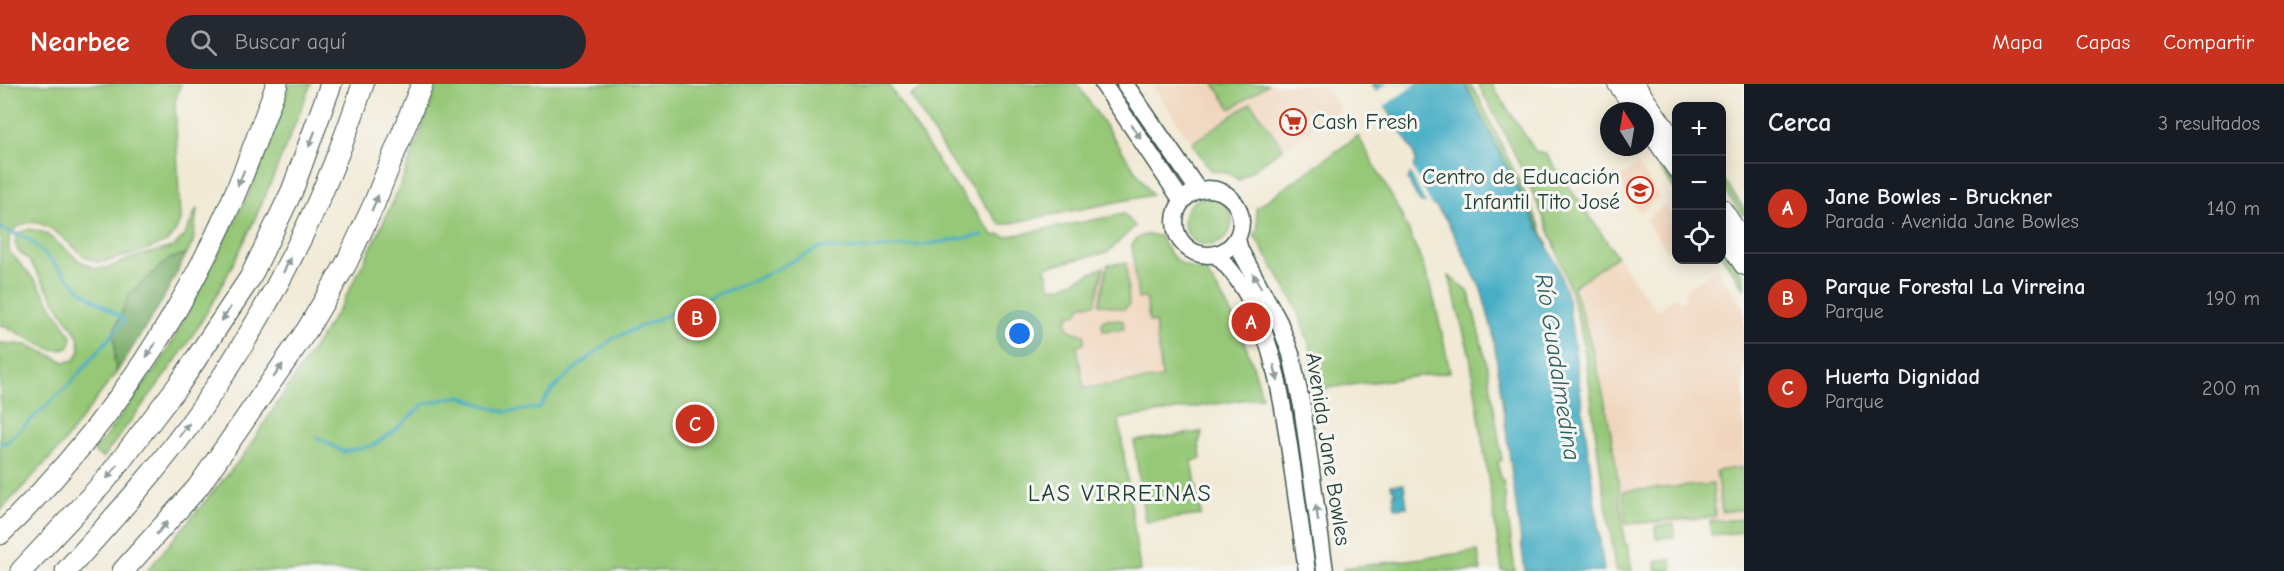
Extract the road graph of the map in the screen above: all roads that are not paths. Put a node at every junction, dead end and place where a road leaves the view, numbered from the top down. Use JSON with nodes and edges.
{"nodes":[{"id":1,"x":276,"y":84,"type":"edge"},
{"id":2,"x":331,"y":84,"type":"edge"},
{"id":3,"x":363,"y":84,"type":"edge"},
{"id":4,"x":422,"y":84,"type":"edge"},
{"id":5,"x":1103,"y":84,"type":"edge"},
{"id":6,"x":1125,"y":84,"type":"edge"},
{"id":7,"x":1617,"y":84,"type":"edge"},
{"id":8,"x":1635,"y":84,"type":"edge"},
{"id":9,"x":1630,"y":102,"type":"edge"},
{"id":10,"x":1672,"y":136,"type":"edge"},
{"id":11,"x":1654,"y":137,"type":"edge"},
{"id":12,"x":1672,"y":162,"type":"edge"},
{"id":13,"x":1198,"y":190,"type":"junction"},
{"id":14,"x":1182,"y":201,"type":"junction"},
{"id":15,"x":1723,"y":210,"type":"edge"},
{"id":16,"x":1237,"y":239,"type":"junction"},
{"id":17,"x":1735,"y":240,"type":"edge"},
{"id":18,"x":1215,"y":254,"type":"junction"},
{"id":19,"x":1744,"y":266,"type":"edge"},
{"id":20,"x":0,"y":534,"type":"edge"},
{"id":21,"x":21,"y":571,"type":"edge"},
{"id":22,"x":66,"y":571,"type":"edge"},
{"id":23,"x":123,"y":571,"type":"edge"},
{"id":24,"x":1307,"y":571,"type":"edge"},
{"id":25,"x":1325,"y":571,"type":"edge"}],
"edges":[{"from":1,"to":20,"type":"highway","one_way":true},
{"from":2,"to":21,"type":"highway","one_way":true},
{"from":22,"to":3,"type":"highway","one_way":true},
{"from":23,"to":4,"type":"highway","one_way":true},
{"from":5,"to":14,"type":"main road","one_way":true},
{"from":6,"to":13,"type":"main road"},
{"from":7,"to":9,"type":"main road"},
{"from":8,"to":10,"type":"main road"},
{"from":11,"to":12,"type":"main road"},
{"from":13,"to":14,"type":"main road"},
{"from":13,"to":16,"type":"main road"},
{"from":14,"to":18,"type":"main road"},
{"from":15,"to":17,"type":"main road"},
{"from":16,"to":18,"type":"main road"},
{"from":25,"to":16,"type":"main road","name":"Avenida Jane Bowles","one_way":true},
{"from":17,"to":19,"type":"main road"},
{"from":18,"to":24,"type":"main road","name":"Avenida Jane Bowles","one_way":true}]}
